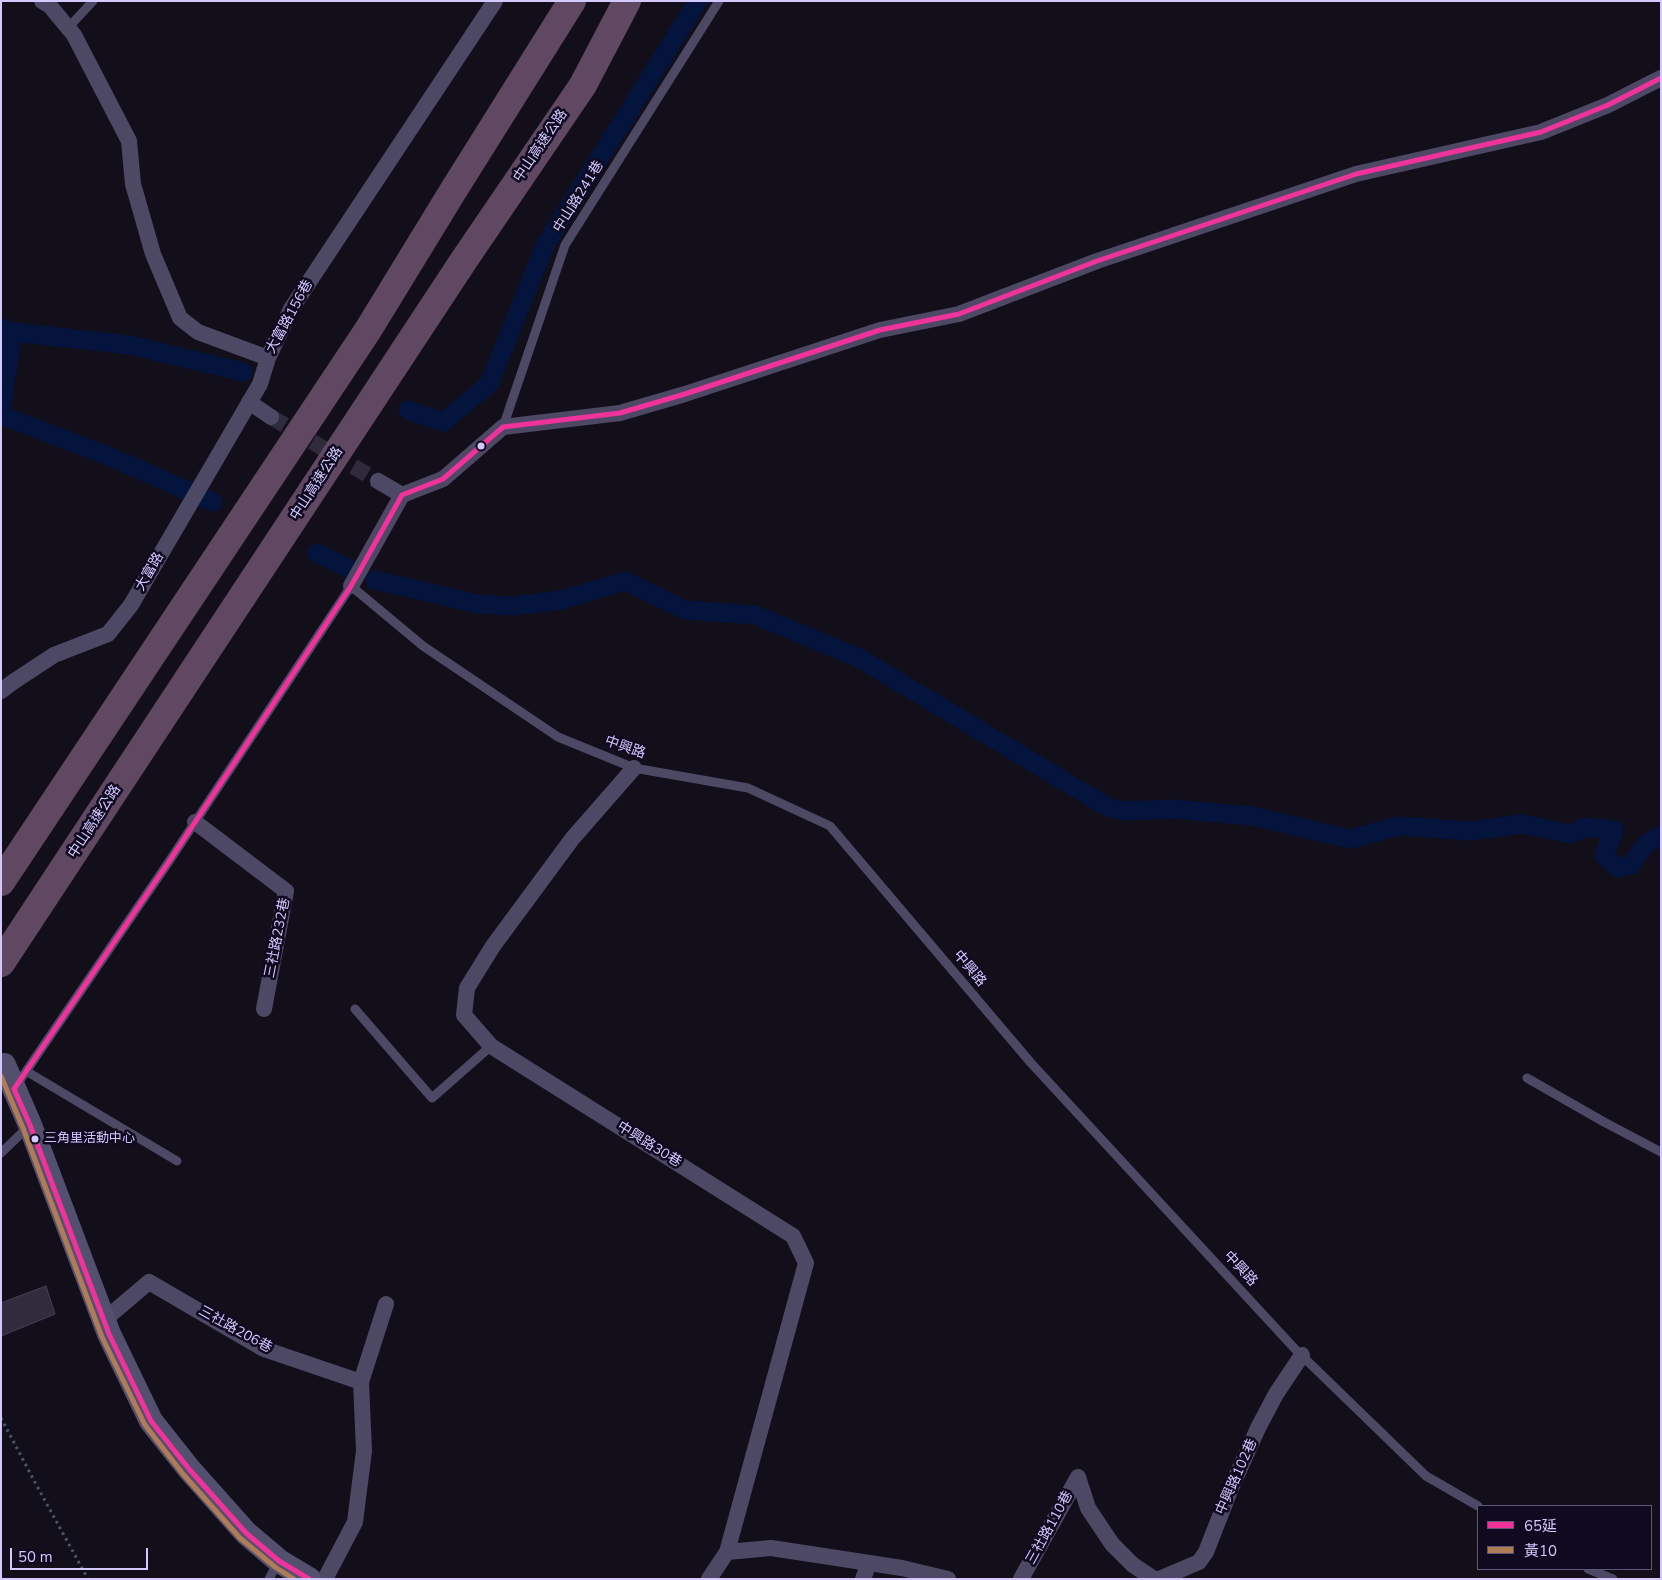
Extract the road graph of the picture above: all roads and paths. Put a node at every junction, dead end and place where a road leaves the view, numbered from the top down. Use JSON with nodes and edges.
{"nodes":[{"id":1,"x":42,"y":1,"type":"edge"},
{"id":2,"x":93,"y":1,"type":"edge"},
{"id":3,"x":495,"y":1,"type":"edge"},
{"id":4,"x":572,"y":1,"type":"edge"},
{"id":5,"x":627,"y":1,"type":"edge"},
{"id":6,"x":647,"y":1,"type":"edge"},
{"id":7,"x":719,"y":1,"type":"edge"},
{"id":8,"x":68,"y":28,"type":"junction"},
{"id":9,"x":1661,"y":78,"type":"edge"},
{"id":10,"x":583,"y":85,"type":"junction"},
{"id":11,"x":268,"y":358,"type":"junction"},
{"id":12,"x":249,"y":402,"type":"junction"},
{"id":13,"x":271,"y":417,"type":"tunnel mouth"},
{"id":14,"x":503,"y":427,"type":"junction"},
{"id":15,"x":378,"y":480,"type":"tunnel mouth"},
{"id":16,"x":402,"y":495,"type":"junction"},
{"id":17,"x":351,"y":586,"type":"junction"},
{"id":18,"x":1,"y":691,"type":"edge"},
{"id":19,"x":634,"y":768,"type":"junction"},
{"id":20,"x":195,"y":822,"type":"junction"},
{"id":21,"x":1,"y":882,"type":"edge"},
{"id":22,"x":1,"y":963,"type":"edge"},
{"id":23,"x":264,"y":1009,"type":"dead end"},
{"id":24,"x":355,"y":1009,"type":"dead end"},
{"id":25,"x":491,"y":1046,"type":"junction"},
{"id":26,"x":15,"y":1075,"type":"junction"},
{"id":27,"x":1527,"y":1078,"type":"dead end"},
{"id":28,"x":30,"y":1126,"type":"junction"},
{"id":29,"x":1661,"y":1152,"type":"edge"},
{"id":30,"x":1,"y":1153,"type":"edge"},
{"id":31,"x":177,"y":1160,"type":"dead end"},
{"id":32,"x":386,"y":1304,"type":"dead end"},
{"id":33,"x":103,"y":1321,"type":"junction"},
{"id":34,"x":1302,"y":1355,"type":"junction"},
{"id":35,"x":361,"y":1382,"type":"junction"},
{"id":36,"x":1,"y":1418,"type":"edge"},
{"id":37,"x":1477,"y":1505,"type":"edge"},
{"id":38,"x":727,"y":1552,"type":"junction"},
{"id":39,"x":869,"y":1563,"type":"junction"},
{"id":40,"x":274,"y":1570,"type":"edge"},
{"id":41,"x":1590,"y":1570,"type":"edge"},
{"id":42,"x":88,"y":1579,"type":"edge"},
{"id":43,"x":309,"y":1579,"type":"edge"},
{"id":44,"x":325,"y":1579,"type":"edge"},
{"id":45,"x":709,"y":1579,"type":"edge"},
{"id":46,"x":863,"y":1579,"type":"edge"},
{"id":47,"x":948,"y":1579,"type":"edge"},
{"id":48,"x":1022,"y":1579,"type":"edge"},
{"id":49,"x":1154,"y":1579,"type":"edge"},
{"id":50,"x":1159,"y":1579,"type":"edge"},
{"id":51,"x":1613,"y":1579,"type":"edge"}],
"edges":[{"from":1,"to":8,"type":"street","name":"大富路156巷"},
{"from":2,"to":8,"type":"lane"},
{"from":3,"to":11,"type":"street","name":"大富路156巷"},
{"from":4,"to":21,"type":"highway"},
{"from":5,"to":10,"type":"highway","name":"中山高速公路"},
{"from":6,"to":10,"type":"highway"},
{"from":7,"to":14,"type":"lane","name":"中山路241巷"},
{"from":8,"to":11,"type":"street","name":"大富路156巷"},
{"from":9,"to":14,"type":"street"},
{"from":10,"to":22,"type":"highway","name":"中山高速公路"},
{"from":11,"to":12,"type":"street","name":"大富路"},
{"from":12,"to":13,"type":"street"},
{"from":12,"to":18,"type":"street","name":"大富路"},
{"from":14,"to":16,"type":"street"},
{"from":15,"to":16,"type":"street"},
{"from":16,"to":17,"type":"street"},
{"from":17,"to":19,"type":"lane","name":"中興路"},
{"from":17,"to":20,"type":"lane"},
{"from":19,"to":25,"type":"street","name":"中興路30巷"},
{"from":19,"to":34,"type":"lane","name":"中興路"},
{"from":20,"to":23,"type":"street","name":"三社路232巷"},
{"from":20,"to":26,"type":"lane"},
{"from":24,"to":25,"type":"lane"},
{"from":25,"to":38,"type":"street","name":"中興路30巷"},
{"from":26,"to":28,"type":"street"},
{"from":26,"to":31,"type":"lane"},
{"from":27,"to":29,"type":"lane"},
{"from":28,"to":30,"type":"lane"},
{"from":28,"to":33,"type":"street"},
{"from":32,"to":35,"type":"street"},
{"from":33,"to":35,"type":"street","name":"三社路206巷"},
{"from":33,"to":40,"type":"street"},
{"from":34,"to":37,"type":"lane","name":"中興路"},
{"from":34,"to":50,"type":"street","name":"中興路102巷"},
{"from":35,"to":44,"type":"street"},
{"from":36,"to":42,"type":"path"},
{"from":38,"to":39,"type":"street"},
{"from":38,"to":45,"type":"street","name":"中興路30巷"},
{"from":39,"to":46,"type":"street"},
{"from":39,"to":47,"type":"street"},
{"from":40,"to":43,"type":"street"},
{"from":41,"to":51,"type":"lane"},
{"from":48,"to":49,"type":"street","name":"三社路110巷"}]}
